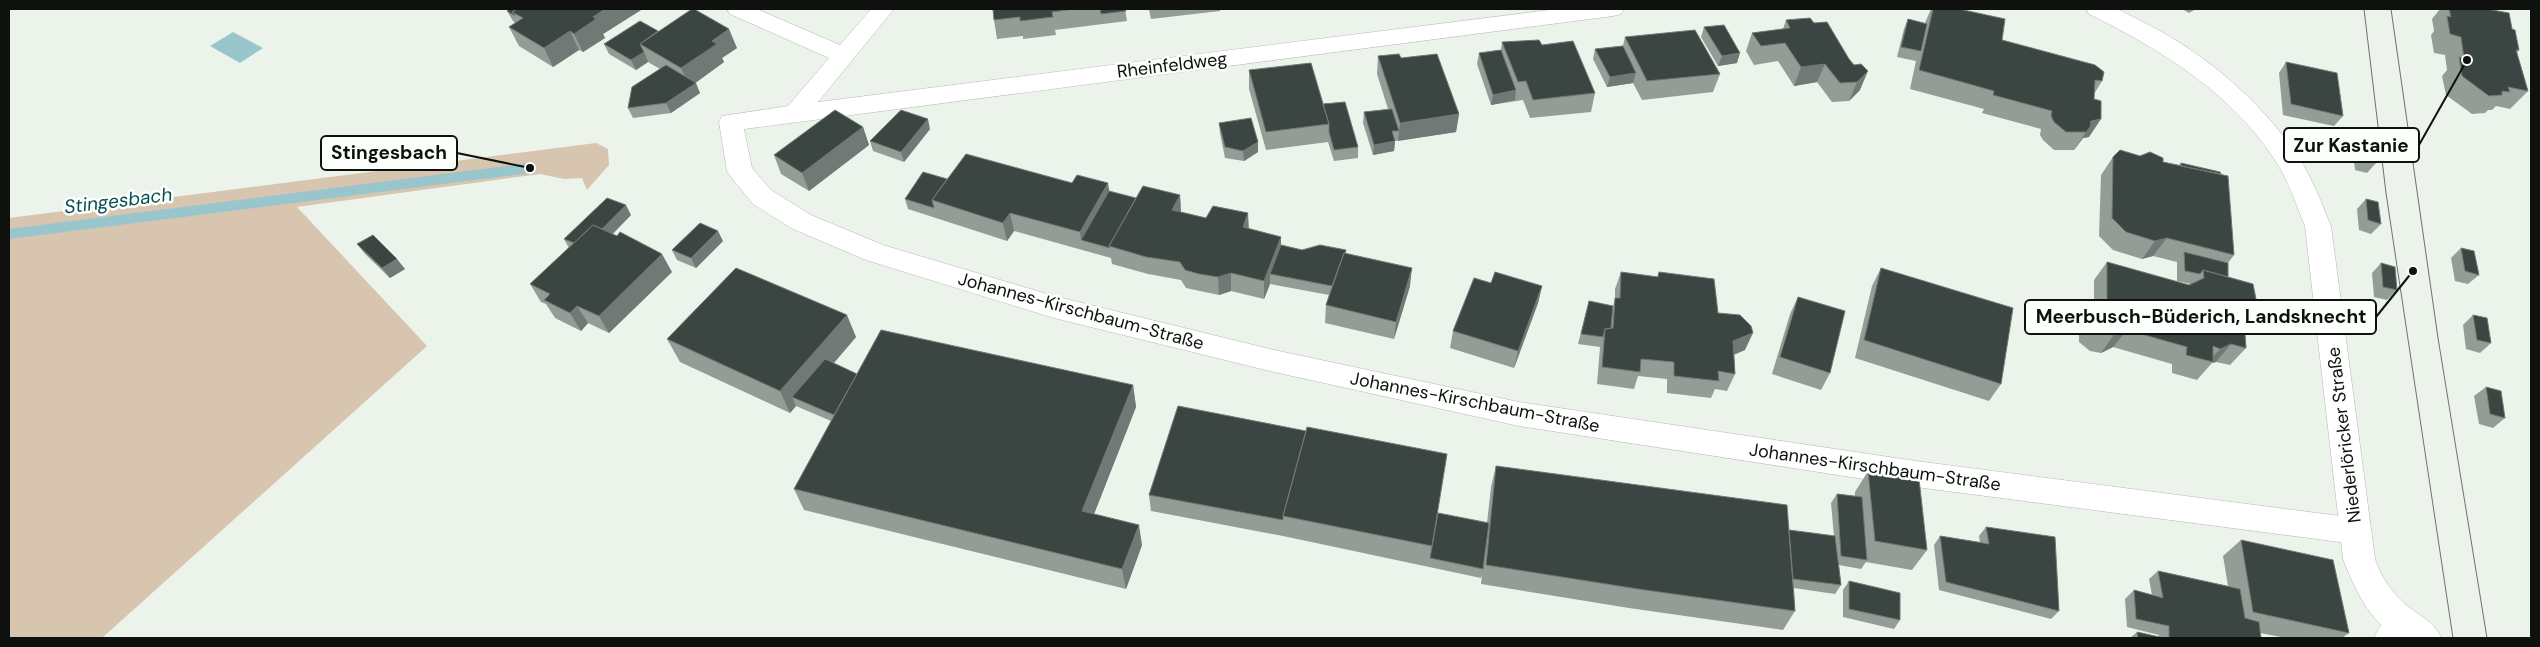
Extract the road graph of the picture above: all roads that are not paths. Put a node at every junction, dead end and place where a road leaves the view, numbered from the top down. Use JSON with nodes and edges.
{"nodes":[{"id":1,"x":738,"y":9,"type":"edge"},
{"id":2,"x":883,"y":9,"type":"edge"},
{"id":3,"x":1614,"y":9,"type":"edge"},
{"id":4,"x":2097,"y":9,"type":"edge"},
{"id":5,"x":843,"y":55,"type":"junction"},
{"id":6,"x":797,"y":112,"type":"junction"},
{"id":7,"x":731,"y":122,"type":"joint"},
{"id":8,"x":2355,"y":530,"type":"junction"},
{"id":9,"x":2406,"y":633,"type":"edge"}],
"edges":[{"from":1,"to":5,"type":"street"},
{"from":2,"to":5,"type":"street"},
{"from":3,"to":6,"type":"street","name":"Rheinfeldweg"},
{"from":4,"to":8,"type":"street","name":"Niederlöricker Straße"},
{"from":5,"to":6,"type":"street"},
{"from":6,"to":7,"type":"street","name":"Rheinfeldweg"},
{"from":7,"to":8,"type":"street","name":"Johannes-Kirschbaum-Straße"},
{"from":8,"to":9,"type":"street","name":"Niederlöricker Straße"}]}
